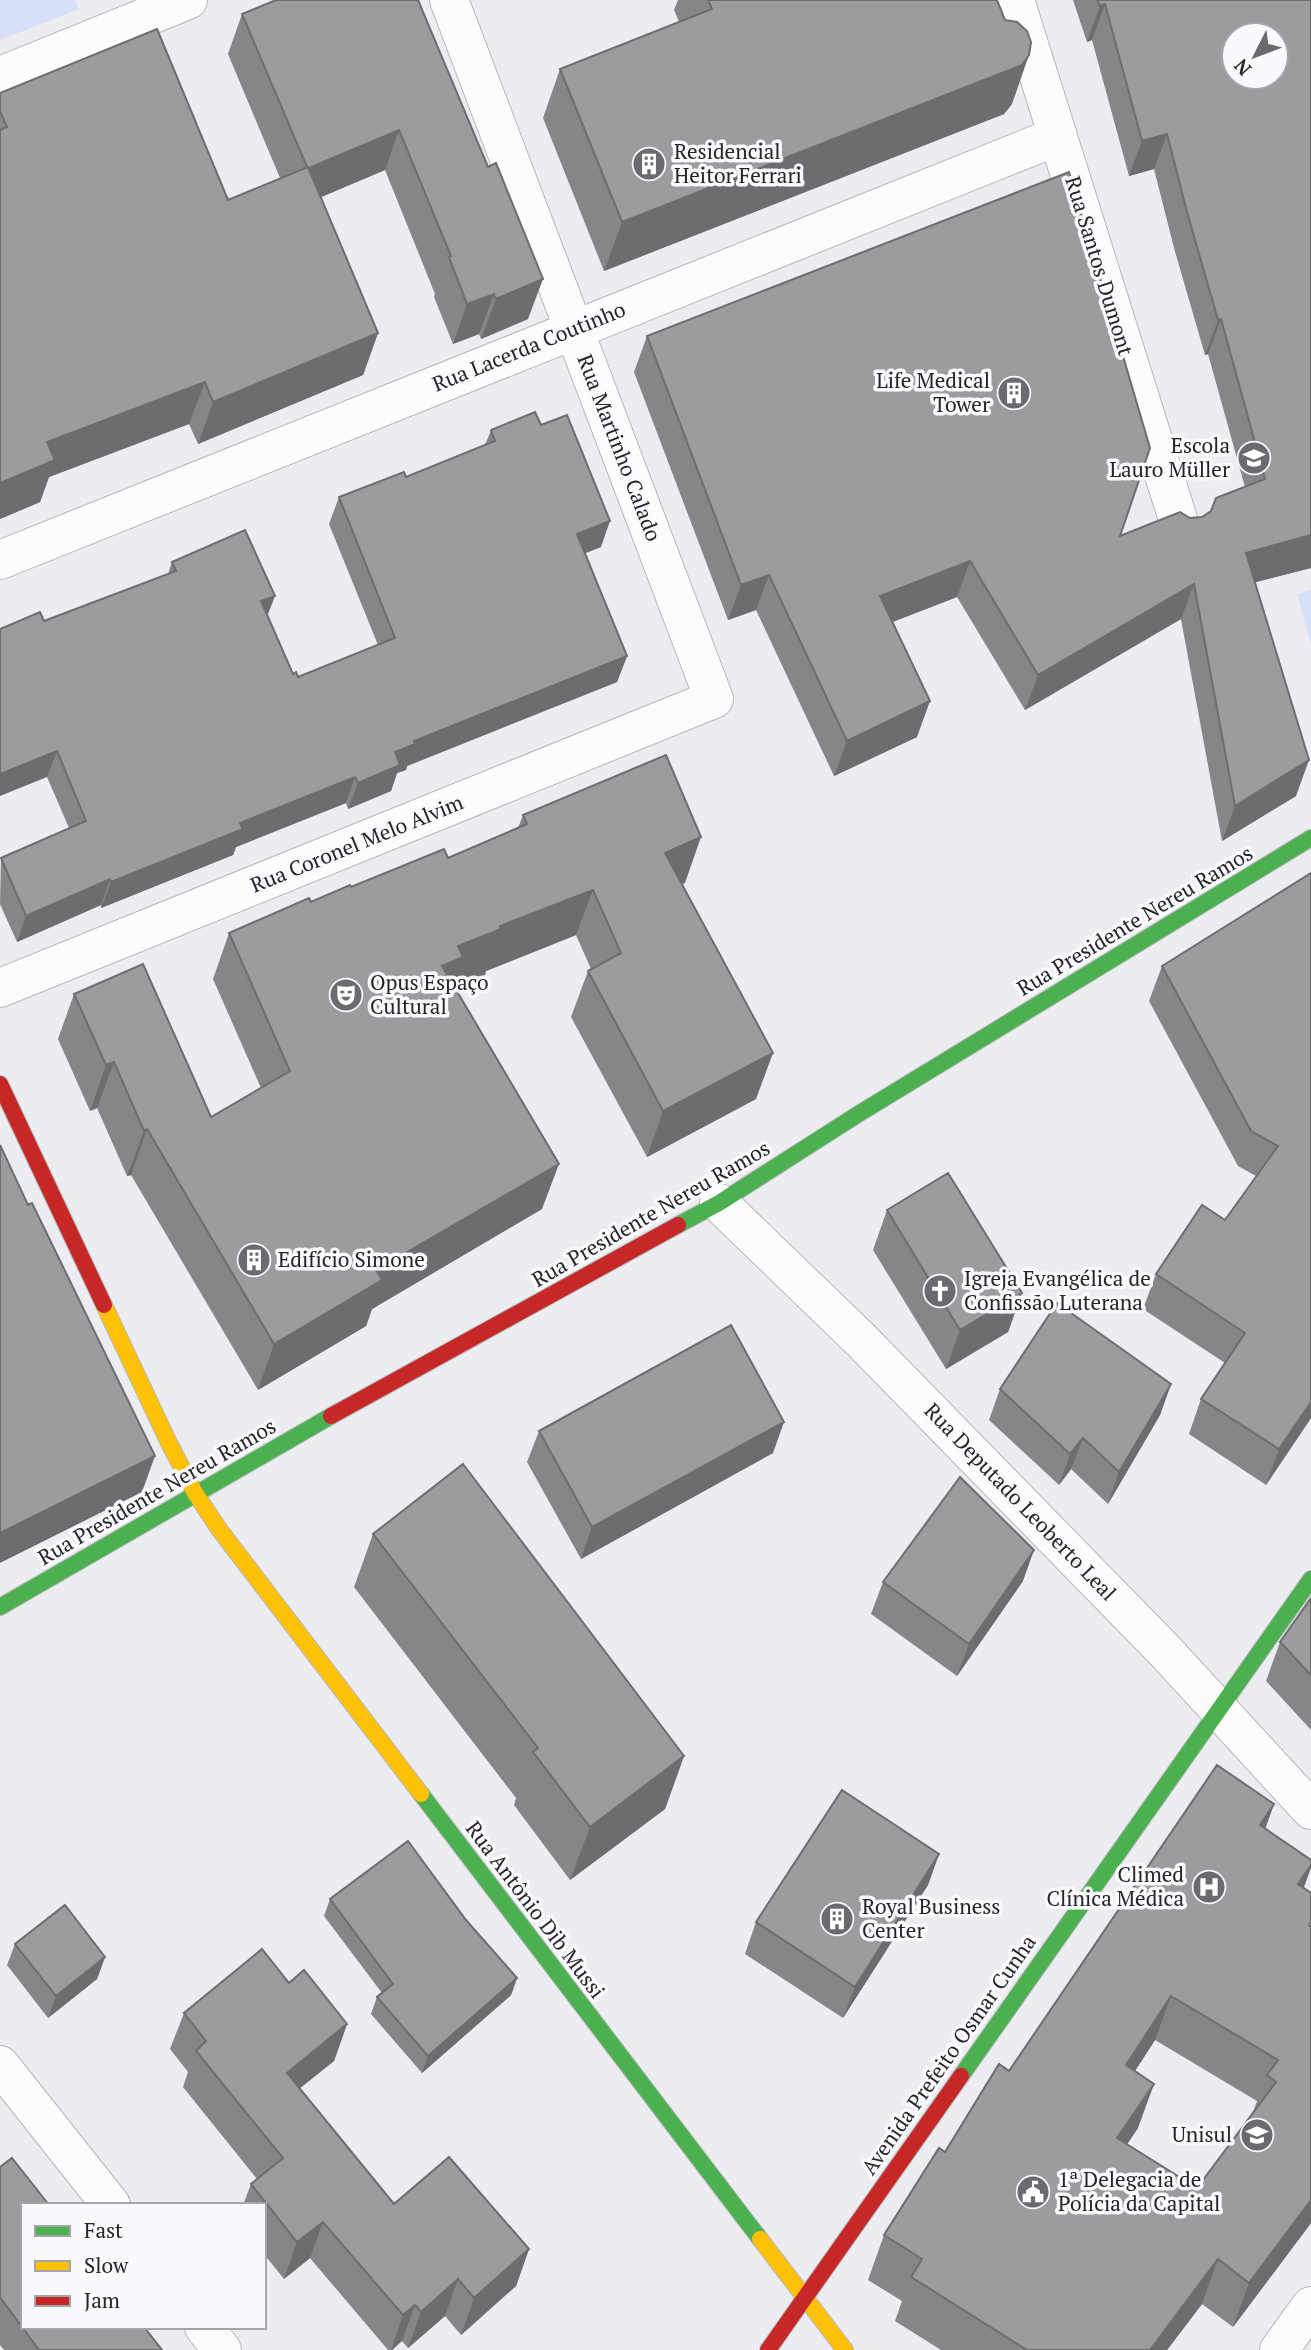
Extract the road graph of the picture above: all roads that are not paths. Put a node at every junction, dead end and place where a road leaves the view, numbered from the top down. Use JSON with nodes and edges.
{"nodes":[{"id":1,"x":188,"y":0,"type":"edge"},
{"id":2,"x":449,"y":0,"type":"edge"},
{"id":3,"x":1015,"y":0,"type":"edge"},
{"id":4,"x":0,"y":76,"type":"edge"},
{"id":5,"x":1058,"y":136,"type":"junction"},
{"id":6,"x":574,"y":329,"type":"junction"},
{"id":7,"x":1182,"y":533,"type":"edge"},
{"id":8,"x":0,"y":560,"type":"edge"},
{"id":9,"x":714,"y":699,"type":"joint"},
{"id":10,"x":1311,"y":838,"type":"edge"},
{"id":11,"x":0,"y":988,"type":"edge"},
{"id":12,"x":0,"y":1084,"type":"edge"},
{"id":13,"x":719,"y":1203,"type":"junction"},
{"id":14,"x":195,"y":1493,"type":"junction"},
{"id":15,"x":1311,"y":1579,"type":"edge"},
{"id":16,"x":0,"y":1607,"type":"edge"},
{"id":17,"x":1219,"y":1710,"type":"junction"},
{"id":18,"x":1311,"y":1810,"type":"edge"},
{"id":19,"x":0,"y":2065,"type":"edge"},
{"id":20,"x":109,"y":2203,"type":"edge"},
{"id":21,"x":806,"y":2296,"type":"junction"},
{"id":22,"x":1311,"y":2306,"type":"edge"},
{"id":23,"x":206,"y":2329,"type":"edge"},
{"id":24,"x":222,"y":2350,"type":"edge"},
{"id":25,"x":768,"y":2350,"type":"edge"},
{"id":26,"x":845,"y":2350,"type":"edge"},
{"id":27,"x":1279,"y":2350,"type":"edge"}],
"edges":[{"from":1,"to":4,"type":"street"},
{"from":2,"to":6,"type":"street","name":"Rua Martinho Calado"},
{"from":3,"to":5,"type":"street","name":"Rua Santos Dumont"},
{"from":5,"to":6,"type":"street","name":"Rua Lacerda Coutinho"},
{"from":5,"to":7,"type":"street","name":"Rua Santos Dumont"},
{"from":6,"to":8,"type":"street","name":"Rua Lacerda Coutinho"},
{"from":6,"to":9,"type":"street","name":"Rua Martinho Calado"},
{"from":9,"to":11,"type":"street","name":"Rua Coronel Melo Alvim"},
{"from":10,"to":13,"type":"street","name":"Rua Presidente Nereu Ramos"},
{"from":12,"to":14,"type":"street","name":"Rua Antônio Dib Mussi"},
{"from":13,"to":14,"type":"street","name":"Rua Presidente Nereu Ramos"},
{"from":13,"to":17,"type":"street","name":"Rua Deputado Leoberto Leal"},
{"from":14,"to":16,"type":"street","name":"Rua Presidente Nereu Ramos"},
{"from":14,"to":21,"type":"street","name":"Rua Antônio Dib Mussi"},
{"from":15,"to":17,"type":"street","name":"Avenida Prefeito Osmar Cunha"},
{"from":17,"to":18,"type":"street","name":"Rua Deputado Leoberto Leal"},
{"from":17,"to":21,"type":"street","name":"Avenida Prefeito Osmar Cunha"},
{"from":19,"to":20,"type":"street"},
{"from":21,"to":25,"type":"street","name":"Avenida Prefeito Osmar Cunha"},
{"from":21,"to":26,"type":"street","name":"Rua Antônio Dib Mussi"},
{"from":22,"to":27,"type":"street"},
{"from":23,"to":24,"type":"street"}]}
